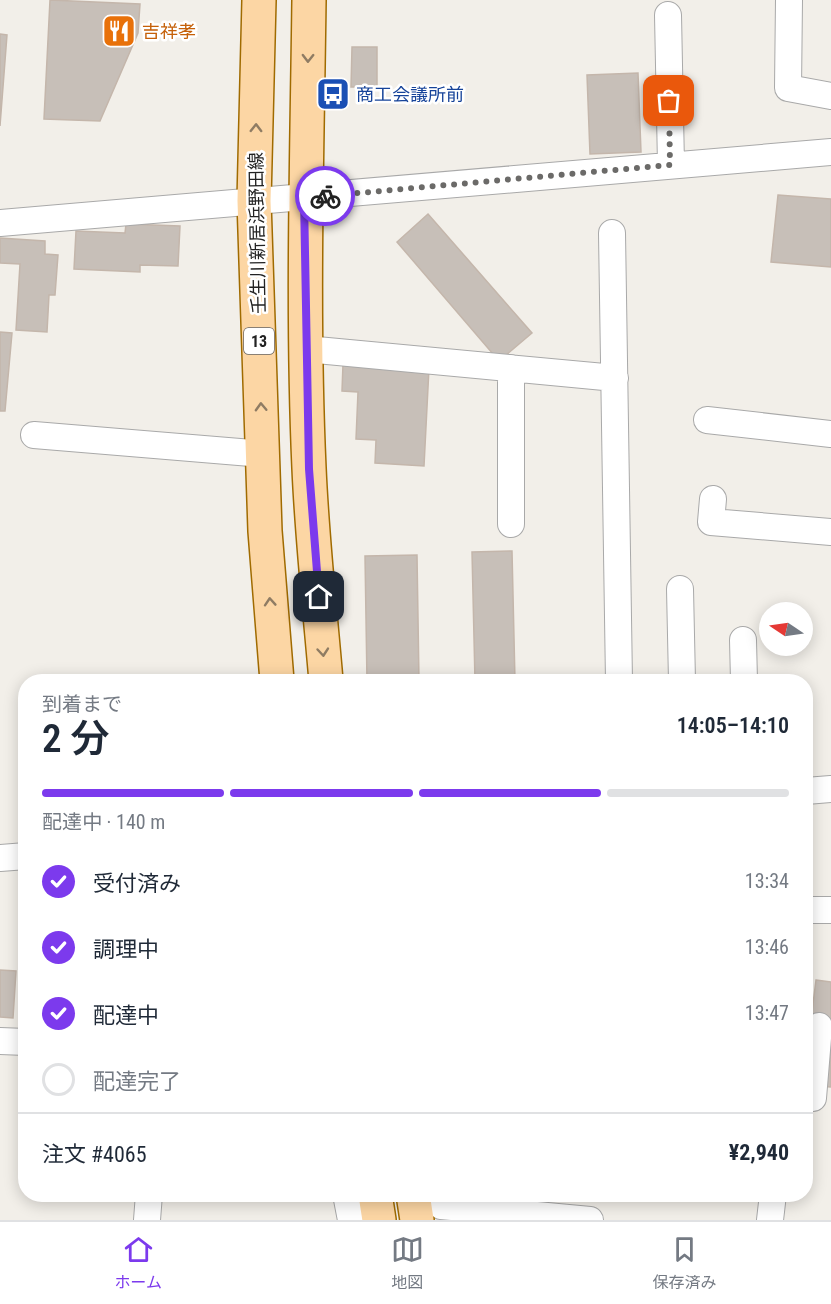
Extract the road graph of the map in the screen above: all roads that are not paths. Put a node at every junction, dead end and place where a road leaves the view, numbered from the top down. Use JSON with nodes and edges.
{"nodes":[{"id":1,"x":259,"y":0,"type":"edge"},
{"id":2,"x":309,"y":0,"type":"edge"},
{"id":3,"x":789,"y":0,"type":"edge"},
{"id":4,"x":668,"y":15,"type":"dead end"},
{"id":5,"x":831,"y":96,"type":"edge"},
{"id":6,"x":831,"y":152,"type":"edge"},
{"id":7,"x":670,"y":165,"type":"junction"},
{"id":8,"x":304,"y":198,"type":"junction"},
{"id":9,"x":254,"y":201,"type":"junction"},
{"id":10,"x":0,"y":223,"type":"edge"},
{"id":11,"x":612,"y":233,"type":"dead end"},
{"id":12,"x":306,"y":349,"type":"junction"},
{"id":13,"x":512,"y":368,"type":"junction"},
{"id":14,"x":615,"y":378,"type":"junction"},
{"id":15,"x":707,"y":420,"type":"dead end"},
{"id":16,"x":831,"y":434,"type":"edge"},
{"id":17,"x":34,"y":435,"type":"dead end"},
{"id":18,"x":263,"y":454,"type":"junction"},
{"id":19,"x":713,"y":499,"type":"dead end"},
{"id":20,"x":511,"y":524,"type":"dead end"},
{"id":21,"x":831,"y":532,"type":"edge"},
{"id":22,"x":680,"y":590,"type":"dead end"},
{"id":23,"x":743,"y":640,"type":"dead end"},
{"id":24,"x":276,"y":674,"type":"edge"},
{"id":25,"x":325,"y":674,"type":"edge"},
{"id":26,"x":619,"y":674,"type":"edge"},
{"id":27,"x":682,"y":674,"type":"edge"},
{"id":28,"x":744,"y":674,"type":"edge"},
{"id":29,"x":831,"y":789,"type":"edge"},
{"id":30,"x":813,"y":790,"type":"edge"},
{"id":31,"x":18,"y":857,"type":"edge"},
{"id":32,"x":0,"y":858,"type":"edge"},
{"id":33,"x":813,"y":910,"type":"edge"},
{"id":34,"x":831,"y":910,"type":"edge"},
{"id":35,"x":819,"y":1026,"type":"dead end"},
{"id":36,"x":0,"y":1041,"type":"edge"},
{"id":37,"x":18,"y":1042,"type":"edge"},
{"id":38,"x":816,"y":1099,"type":"edge"},
{"id":39,"x":149,"y":1202,"type":"edge"},
{"id":40,"x":348,"y":1202,"type":"edge"},
{"id":41,"x":377,"y":1202,"type":"edge"},
{"id":42,"x":772,"y":1202,"type":"edge"},
{"id":43,"x":431,"y":1207,"type":"edge"},
{"id":44,"x":147,"y":1220,"type":"edge"},
{"id":45,"x":351,"y":1220,"type":"edge"},
{"id":46,"x":380,"y":1220,"type":"edge"},
{"id":47,"x":590,"y":1220,"type":"edge"},
{"id":48,"x":770,"y":1220,"type":"edge"}],
"edges":[{"from":9,"to":1,"type":"main road","name":"壬生川新居浜野田線","number":"13","one_way":true},
{"from":2,"to":8,"type":"main road","one_way":true},
{"from":3,"to":5,"type":"street"},
{"from":4,"to":7,"type":"street"},
{"from":6,"to":7,"type":"street"},
{"from":7,"to":8,"type":"street"},
{"from":8,"to":9,"type":"street"},
{"from":8,"to":12,"type":"main road"},
{"from":9,"to":10,"type":"street"},
{"from":18,"to":9,"type":"main road","name":"壬生川新居浜野田線","number":"13","one_way":true},
{"from":11,"to":14,"type":"street"},
{"from":12,"to":13,"type":"street"},
{"from":12,"to":25,"type":"main road","one_way":true},
{"from":13,"to":14,"type":"street"},
{"from":13,"to":20,"type":"street"},
{"from":14,"to":26,"type":"street"},
{"from":15,"to":16,"type":"street"},
{"from":17,"to":18,"type":"street"},
{"from":24,"to":18,"type":"main road","name":"壬生川新居浜野田線","number":"13","one_way":true},
{"from":19,"to":21,"type":"street"},
{"from":22,"to":27,"type":"street"},
{"from":23,"to":28,"type":"street"},
{"from":29,"to":30,"type":"street"},
{"from":31,"to":32,"type":"street"},
{"from":33,"to":34,"type":"street"},
{"from":35,"to":38,"type":"street"},
{"from":36,"to":37,"type":"street"},
{"from":39,"to":44,"type":"street"},
{"from":40,"to":45,"type":"street"},
{"from":41,"to":46,"type":"main road"},
{"from":42,"to":48,"type":"street"},
{"from":43,"to":47,"type":"street"}]}
